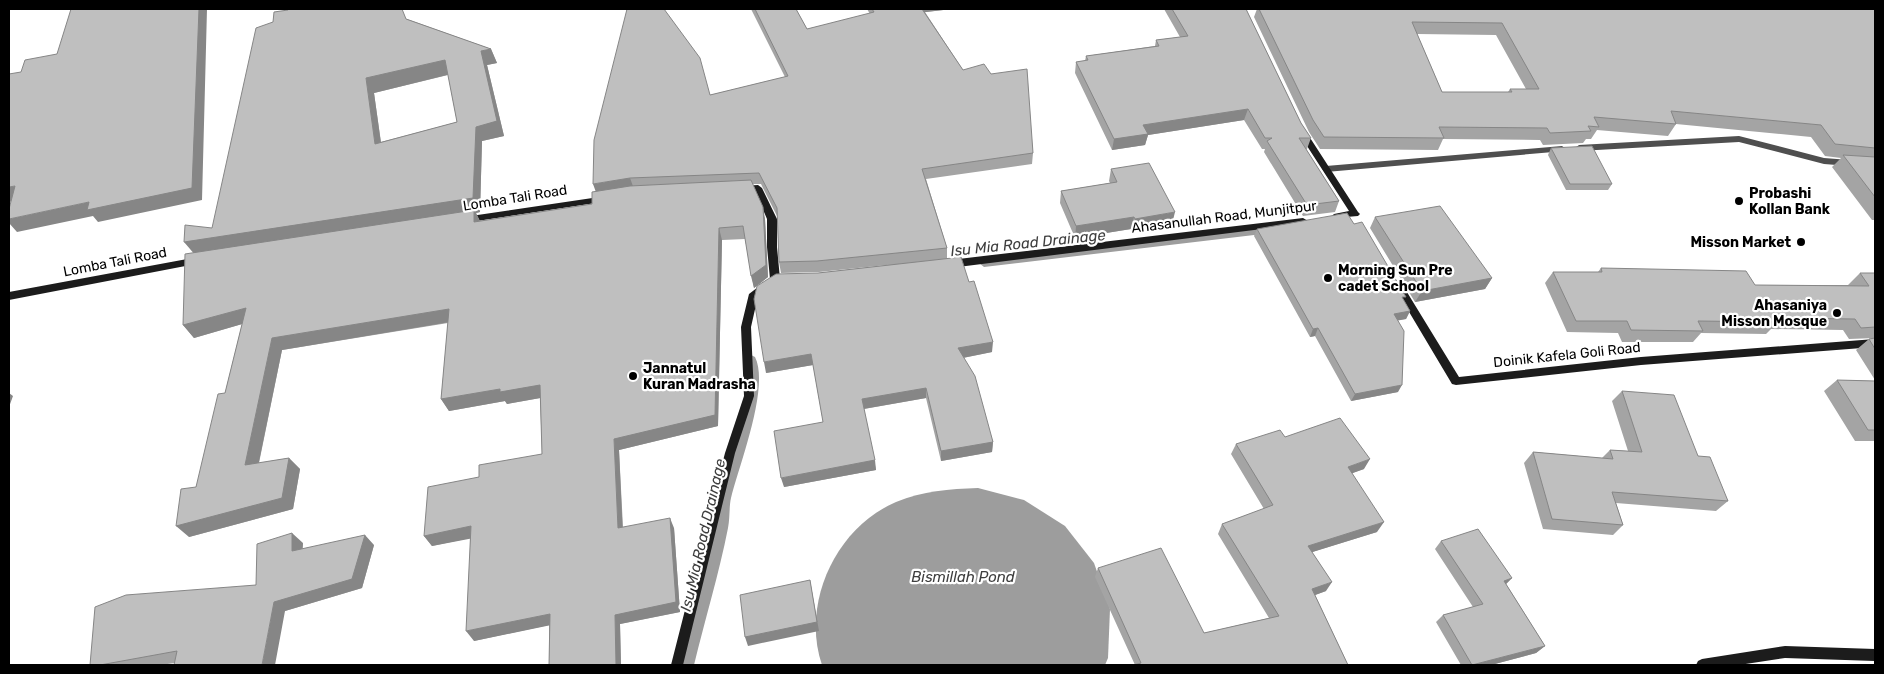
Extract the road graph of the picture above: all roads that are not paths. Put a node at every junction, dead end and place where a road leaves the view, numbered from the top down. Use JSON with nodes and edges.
{"nodes":[{"id":1,"x":1299,"y":125,"type":"edge"},
{"id":2,"x":1875,"y":165,"type":"edge"},
{"id":3,"x":1326,"y":169,"type":"junction"},
{"id":4,"x":731,"y":190,"type":"edge"},
{"id":5,"x":614,"y":197,"type":"edge"},
{"id":6,"x":458,"y":221,"type":"edge"},
{"id":7,"x":213,"y":258,"type":"edge"},
{"id":8,"x":936,"y":265,"type":"edge"},
{"id":9,"x":1396,"y":281,"type":"edge"},
{"id":10,"x":9,"y":296,"type":"edge"},
{"id":11,"x":1875,"y":343,"type":"edge"},
{"id":12,"x":1875,"y":655,"type":"edge"},
{"id":13,"x":677,"y":665,"type":"edge"},
{"id":14,"x":1702,"y":665,"type":"edge"}],
"edges":[{"from":1,"to":3,"type":"street","name":"Ahasanullah Road, Munjitpur"},
{"from":2,"to":3,"type":"street"},
{"from":3,"to":8,"type":"street","name":"Ahasanullah Road, Munjitpur"},
{"from":4,"to":13,"type":"street"},
{"from":5,"to":6,"type":"street","name":"Lomba Tali Road"},
{"from":7,"to":10,"type":"street","name":"Lomba Tali Road"},
{"from":9,"to":11,"type":"street","name":"Doinik Kafela Goli Road"},
{"from":12,"to":14,"type":"street"}]}
